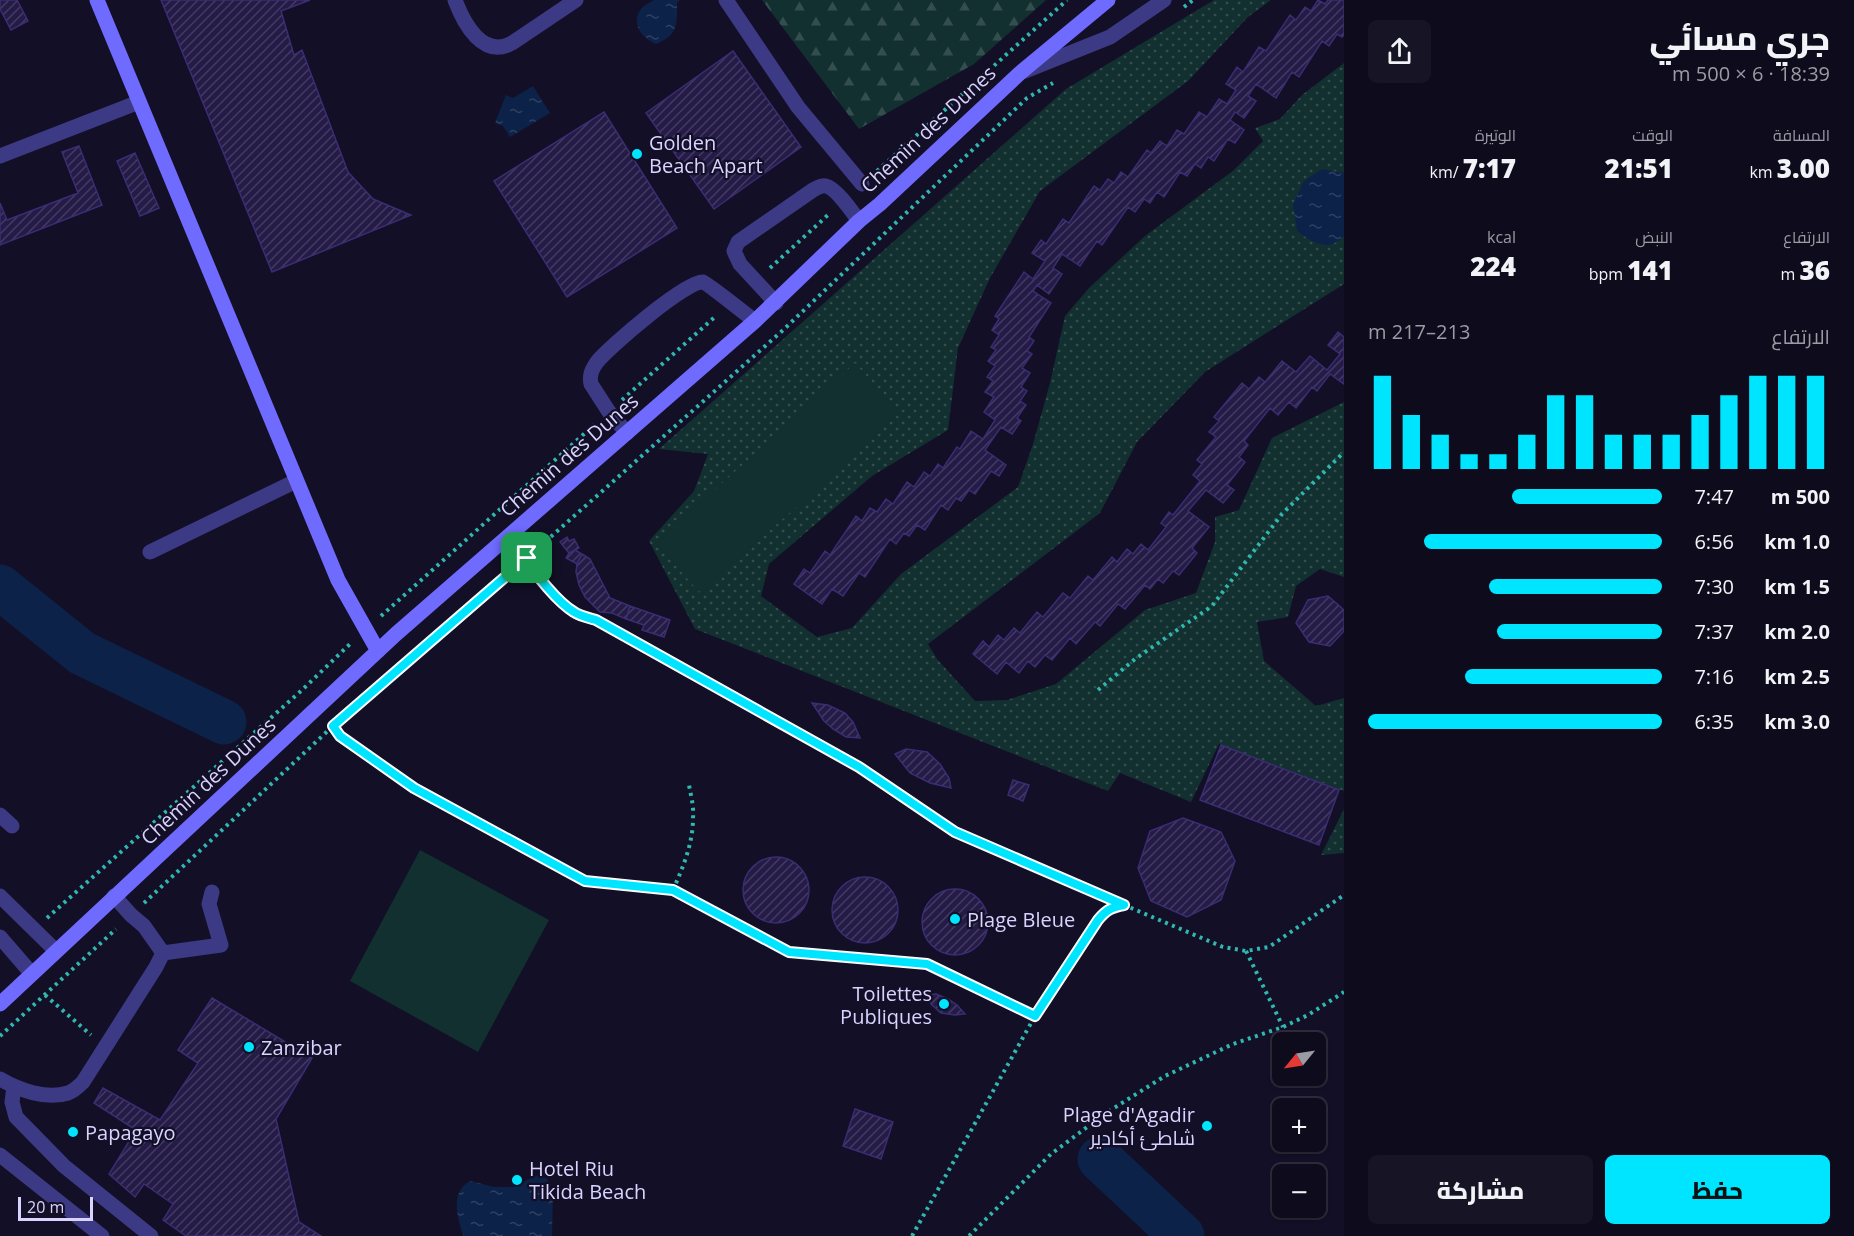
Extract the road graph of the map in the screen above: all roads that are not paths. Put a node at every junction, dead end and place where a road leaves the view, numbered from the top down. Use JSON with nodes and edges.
{"nodes":[{"id":1,"x":98,"y":0,"type":"edge"},
{"id":2,"x":455,"y":0,"type":"edge"},
{"id":3,"x":576,"y":0,"type":"edge"},
{"id":4,"x":726,"y":0,"type":"edge"},
{"id":5,"x":1108,"y":0,"type":"edge"},
{"id":6,"x":1164,"y":0,"type":"edge"},
{"id":7,"x":1020,"y":73,"type":"junction"},
{"id":8,"x":139,"y":102,"type":"junction"},
{"id":9,"x":0,"y":156,"type":"edge"},
{"id":10,"x":862,"y":184,"type":"road end"},
{"id":11,"x":860,"y":221,"type":"junction"},
{"id":12,"x":776,"y":303,"type":"junction"},
{"id":13,"x":755,"y":321,"type":"junction"},
{"id":14,"x":627,"y":433,"type":"junction"},
{"id":15,"x":296,"y":481,"type":"junction"},
{"id":16,"x":150,"y":552,"type":"dead end"},
{"id":17,"x":378,"y":651,"type":"junction"},
{"id":18,"x":212,"y":892,"type":"dead end"},
{"id":19,"x":0,"y":896,"type":"edge"},
{"id":20,"x":114,"y":896,"type":"junction"},
{"id":21,"x":0,"y":937,"type":"edge"},
{"id":22,"x":56,"y":951,"type":"junction"},
{"id":23,"x":163,"y":953,"type":"junction"},
{"id":24,"x":32,"y":974,"type":"junction"},
{"id":25,"x":0,"y":1004,"type":"edge"},
{"id":26,"x":0,"y":1079,"type":"edge"},
{"id":27,"x":14,"y":1087,"type":"junction"},
{"id":28,"x":0,"y":1155,"type":"edge"},
{"id":29,"x":102,"y":1236,"type":"edge"},
{"id":30,"x":151,"y":1236,"type":"edge"}],
"edges":[{"from":1,"to":8,"type":"street"},
{"from":2,"to":3,"type":"street"},
{"from":4,"to":10,"type":"street"},
{"from":5,"to":7,"type":"street"},
{"from":6,"to":7,"type":"street","name":"Chemin des Dunes"},
{"from":7,"to":11,"type":"street","name":"Chemin des Dunes"},
{"from":8,"to":9,"type":"street"},
{"from":8,"to":15,"type":"street"},
{"from":11,"to":12,"type":"street","name":"Chemin des Dunes"},
{"from":11,"to":12,"type":"street"},
{"from":12,"to":13,"type":"street","name":"Chemin des Dunes"},
{"from":13,"to":14,"type":"street","name":"Chemin des Dunes"},
{"from":13,"to":14,"type":"street"},
{"from":14,"to":17,"type":"street","name":"Chemin des Dunes"},
{"from":15,"to":16,"type":"street"},
{"from":15,"to":17,"type":"street"},
{"from":17,"to":20,"type":"street","name":"Chemin des Dunes"},
{"from":18,"to":23,"type":"street"},
{"from":19,"to":22,"type":"street"},
{"from":20,"to":22,"type":"street","name":"Chemin des Dunes"},
{"from":20,"to":23,"type":"street"},
{"from":21,"to":24,"type":"street"},
{"from":22,"to":24,"type":"street","name":"Chemin des Dunes"},
{"from":23,"to":27,"type":"street"},
{"from":24,"to":25,"type":"street","name":"Chemin des Dunes"},
{"from":26,"to":27,"type":"street"},
{"from":27,"to":30,"type":"street"},
{"from":28,"to":29,"type":"street"}]}
